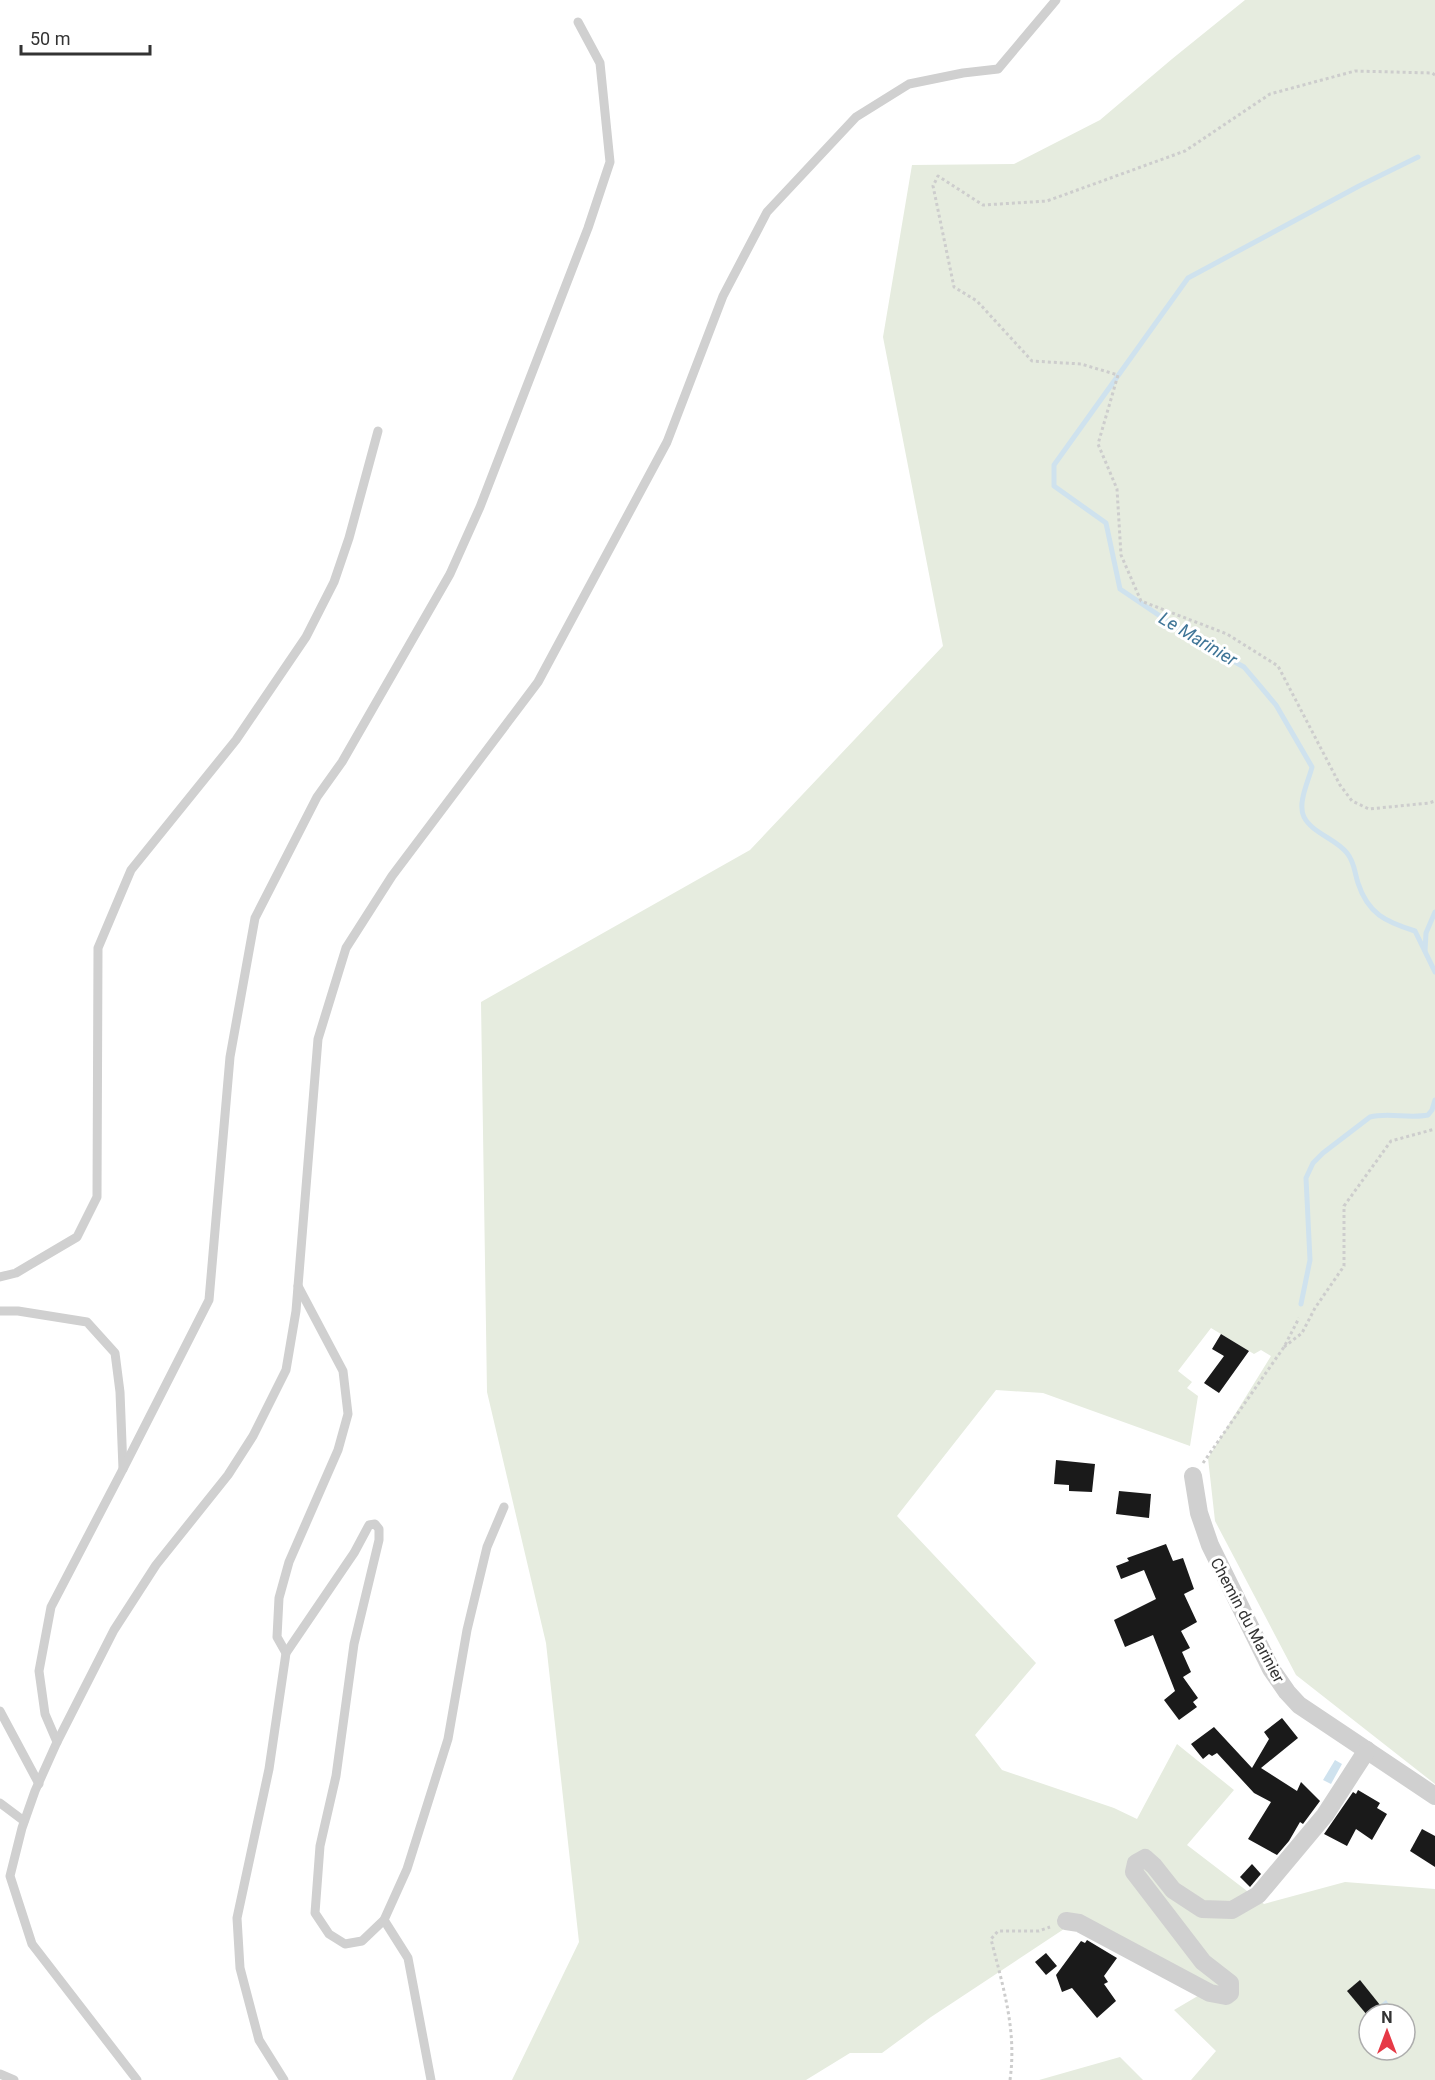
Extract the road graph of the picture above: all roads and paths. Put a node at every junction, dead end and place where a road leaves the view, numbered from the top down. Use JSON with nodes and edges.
{"nodes":[{"id":1,"x":1056,"y":0,"type":"edge"},
{"id":2,"x":578,"y":22,"type":"dead end"},
{"id":3,"x":1435,"y":75,"type":"edge"},
{"id":4,"x":378,"y":431,"type":"dead end"},
{"id":5,"x":1435,"y":801,"type":"edge"},
{"id":6,"x":1435,"y":1129,"type":"edge"},
{"id":7,"x":0,"y":1277,"type":"edge"},
{"id":8,"x":298,"y":1286,"type":"junction"},
{"id":9,"x":0,"y":1311,"type":"edge"},
{"id":10,"x":1299,"y":1318,"type":"dead end"},
{"id":11,"x":1284,"y":1347,"type":"junction"},
{"id":12,"x":123,"y":1469,"type":"junction"},
{"id":13,"x":1193,"y":1476,"type":"joint"},
{"id":14,"x":504,"y":1507,"type":"dead end"},
{"id":15,"x":286,"y":1653,"type":"junction"},
{"id":16,"x":0,"y":1711,"type":"edge"},
{"id":17,"x":57,"y":1742,"type":"junction"},
{"id":18,"x":1367,"y":1750,"type":"junction"},
{"id":19,"x":39,"y":1784,"type":"junction"},
{"id":20,"x":1435,"y":1796,"type":"edge"},
{"id":21,"x":0,"y":1803,"type":"edge"},
{"id":22,"x":24,"y":1821,"type":"junction"},
{"id":23,"x":384,"y":1920,"type":"junction"},
{"id":24,"x":1066,"y":1921,"type":"joint"},
{"id":25,"x":0,"y":2074,"type":"edge"},
{"id":26,"x":14,"y":2080,"type":"edge"},
{"id":27,"x":137,"y":2080,"type":"edge"},
{"id":28,"x":284,"y":2080,"type":"edge"},
{"id":29,"x":431,"y":2080,"type":"edge"},
{"id":30,"x":1010,"y":2080,"type":"edge"}],
"edges":[{"from":1,"to":8,"type":"lane"},
{"from":2,"to":12,"type":"lane"},
{"from":3,"to":5,"type":"path"},
{"from":4,"to":7,"type":"lane"},
{"from":6,"to":11,"type":"path"},
{"from":8,"to":15,"type":"lane"},
{"from":8,"to":17,"type":"lane"},
{"from":9,"to":12,"type":"lane"},
{"from":10,"to":11,"type":"path"},
{"from":11,"to":13,"type":"path"},
{"from":12,"to":17,"type":"lane"},
{"from":13,"to":18,"type":"street","name":"Chemin du Marinier"},
{"from":14,"to":23,"type":"lane"},
{"from":15,"to":23,"type":"lane"},
{"from":15,"to":28,"type":"lane"},
{"from":16,"to":19,"type":"lane"},
{"from":17,"to":19,"type":"lane"},
{"from":18,"to":20,"type":"street","name":"Chemin du Marinier"},
{"from":18,"to":24,"type":"street"},
{"from":19,"to":22,"type":"lane"},
{"from":21,"to":22,"type":"lane"},
{"from":22,"to":27,"type":"lane"},
{"from":23,"to":29,"type":"lane"},
{"from":24,"to":30,"type":"path"},
{"from":25,"to":26,"type":"lane"}]}
